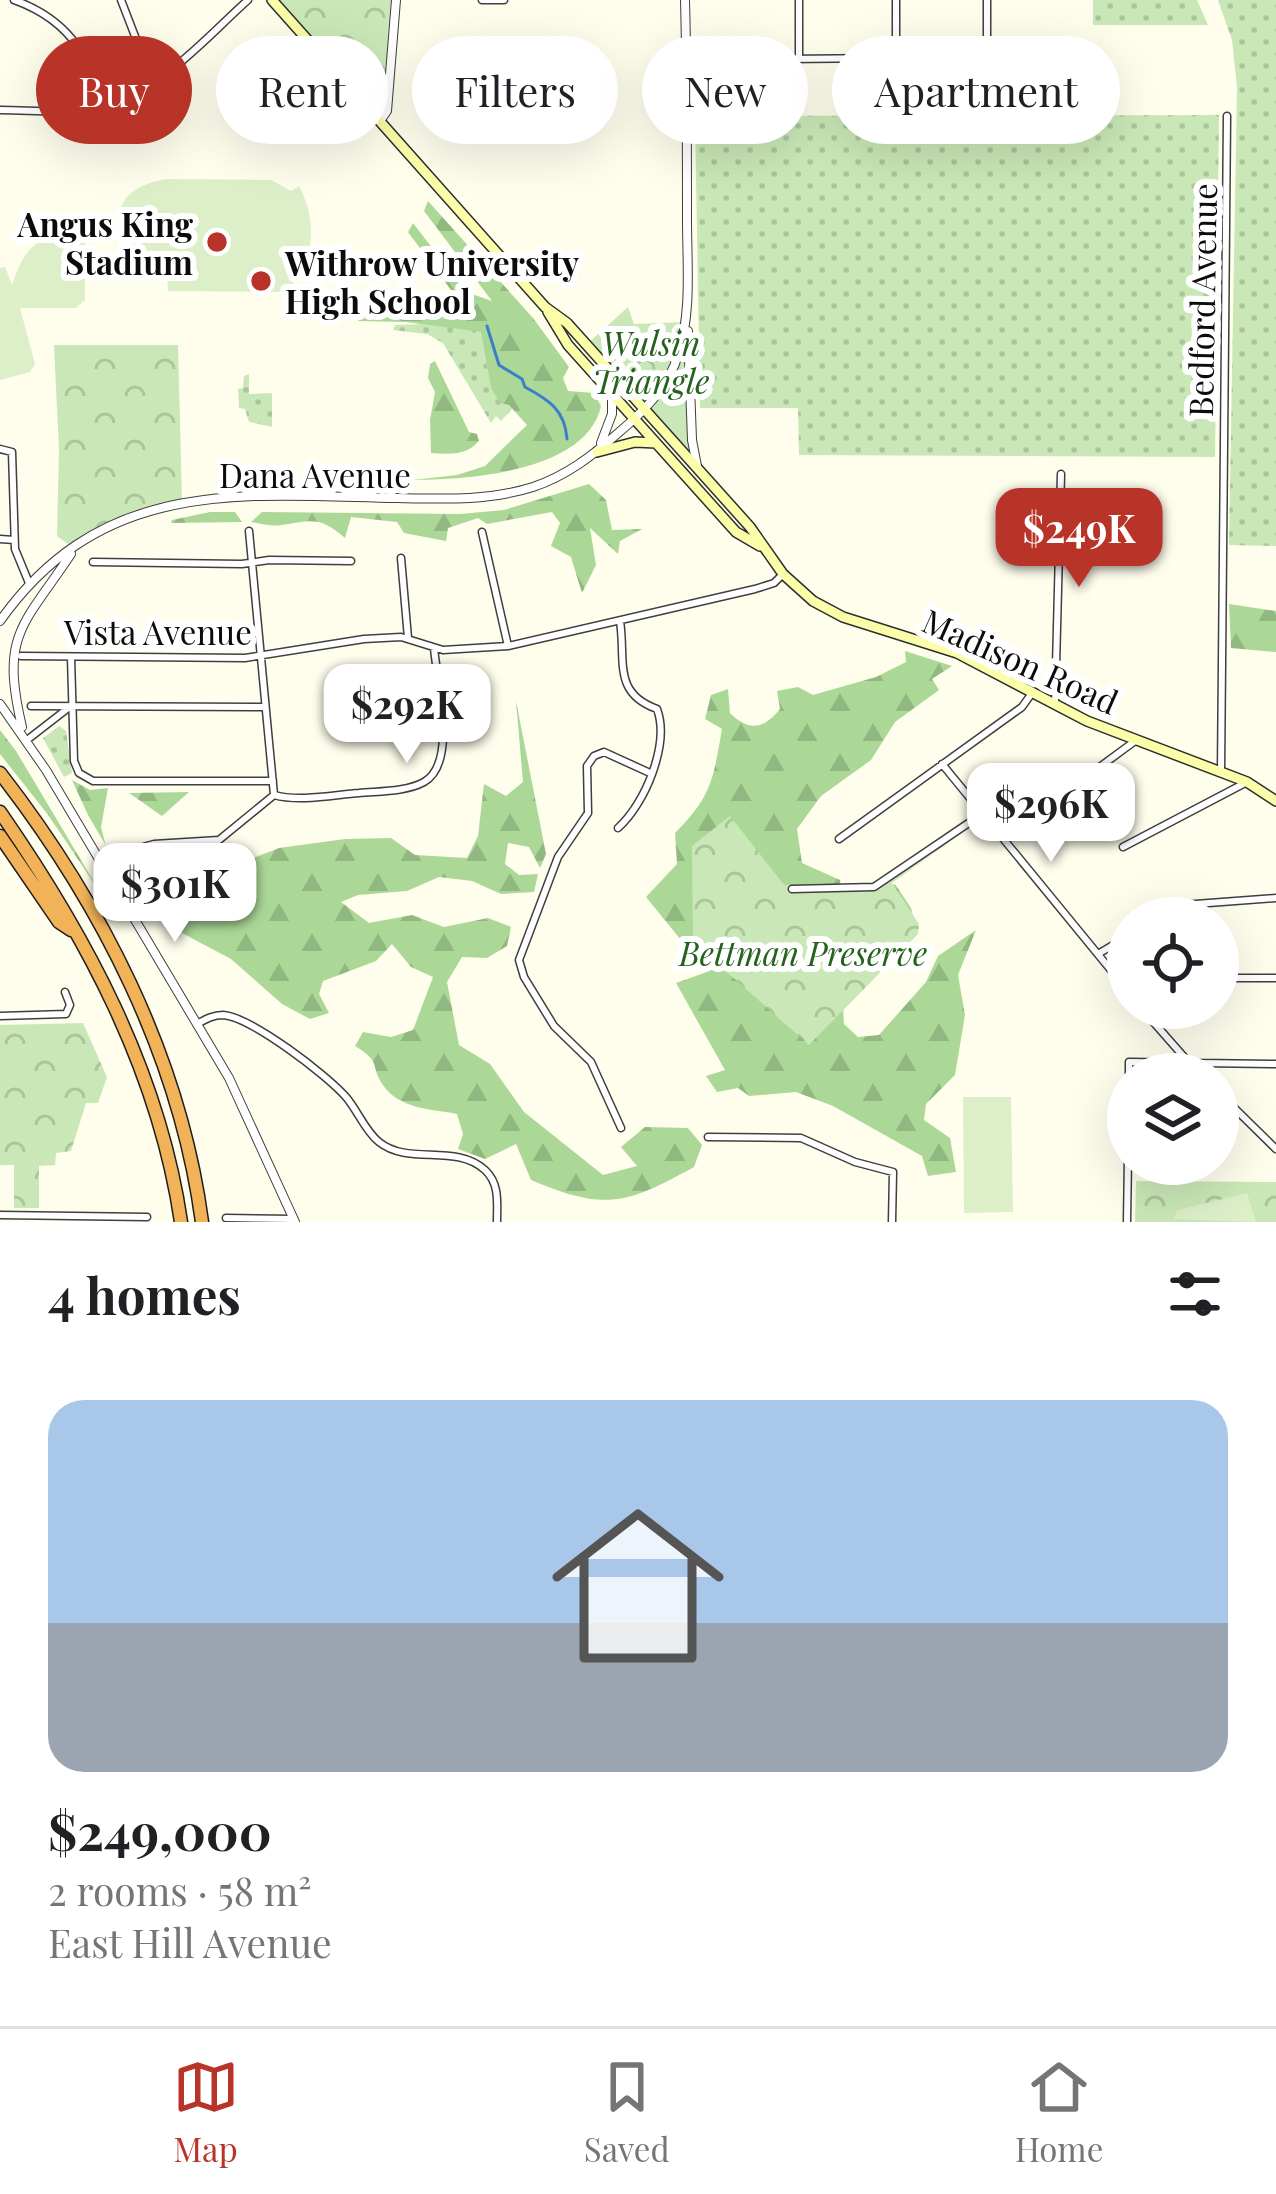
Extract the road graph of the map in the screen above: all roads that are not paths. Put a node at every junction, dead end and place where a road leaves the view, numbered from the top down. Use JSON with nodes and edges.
{"nodes":[{"id":1,"x":14,"y":0,"type":"edge"},
{"id":2,"x":121,"y":0,"type":"edge"},
{"id":3,"x":248,"y":0,"type":"edge"},
{"id":4,"x":272,"y":0,"type":"edge"},
{"id":5,"x":396,"y":0,"type":"edge"},
{"id":6,"x":482,"y":0,"type":"edge"},
{"id":7,"x":504,"y":0,"type":"edge"},
{"id":8,"x":685,"y":0,"type":"edge"},
{"id":9,"x":799,"y":0,"type":"edge"},
{"id":10,"x":896,"y":0,"type":"edge"},
{"id":11,"x":987,"y":0,"type":"edge"},
{"id":12,"x":69,"y":36,"type":"edge"},
{"id":13,"x":135,"y":36,"type":"edge"},
{"id":14,"x":304,"y":36,"type":"edge"},
{"id":15,"x":686,"y":36,"type":"edge"},
{"id":16,"x":799,"y":36,"type":"edge"},
{"id":17,"x":896,"y":36,"type":"edge"},
{"id":18,"x":987,"y":36,"type":"edge"},
{"id":19,"x":192,"y":49,"type":"edge"},
{"id":20,"x":388,"y":103,"type":"edge"},
{"id":21,"x":0,"y":110,"type":"edge"},
{"id":22,"x":36,"y":110,"type":"edge"},
{"id":23,"x":1227,"y":116,"type":"dead end"},
{"id":24,"x":388,"y":130,"type":"edge"},
{"id":25,"x":686,"y":144,"type":"edge"},
{"id":26,"x":545,"y":307,"type":"junction"},
{"id":27,"x":687,"y":322,"type":"junction"},
{"id":28,"x":612,"y":393,"type":"junction"},
{"id":29,"x":644,"y":408,"type":"junction"},
{"id":30,"x":635,"y":418,"type":"junction"},
{"id":31,"x":657,"y":443,"type":"junction"},
{"id":32,"x":0,"y":449,"type":"edge"},
{"id":33,"x":597,"y":452,"type":"junction"},
{"id":34,"x":698,"y":467,"type":"junction"},
{"id":35,"x":1061,"y":474,"type":"dead end"},
{"id":36,"x":714,"y":486,"type":"junction"},
{"id":37,"x":249,"y":531,"type":"dead end"},
{"id":38,"x":482,"y":532,"type":"dead end"},
{"id":39,"x":0,"y":539,"type":"edge"},
{"id":40,"x":14,"y":540,"type":"junction"},
{"id":41,"x":760,"y":546,"type":"junction"},
{"id":42,"x":75,"y":549,"type":"junction"},
{"id":43,"x":401,"y":558,"type":"dead end"},
{"id":44,"x":351,"y":561,"type":"dead end"},
{"id":45,"x":93,"y":562,"type":"dead end"},
{"id":46,"x":251,"y":563,"type":"junction"},
{"id":47,"x":783,"y":574,"type":"junction"},
{"id":48,"x":29,"y":583,"type":"junction"},
{"id":49,"x":0,"y":621,"type":"edge"},
{"id":50,"x":620,"y":621,"type":"junction"},
{"id":51,"x":408,"y":638,"type":"junction"},
{"id":52,"x":508,"y":646,"type":"junction"},
{"id":53,"x":434,"y":648,"type":"junction"},
{"id":54,"x":22,"y":656,"type":"dead end"},
{"id":55,"x":260,"y":656,"type":"junction"},
{"id":56,"x":71,"y":657,"type":"junction"},
{"id":57,"x":1033,"y":692,"type":"junction"},
{"id":58,"x":0,"y":704,"type":"edge"},
{"id":59,"x":1055,"y":704,"type":"junction"},
{"id":60,"x":31,"y":706,"type":"dead end"},
{"id":61,"x":265,"y":706,"type":"junction"},
{"id":62,"x":70,"y":707,"type":"junction"},
{"id":63,"x":27,"y":740,"type":"junction"},
{"id":64,"x":1135,"y":741,"type":"junction"},
{"id":65,"x":942,"y":764,"type":"junction"},
{"id":66,"x":650,"y":772,"type":"junction"},
{"id":67,"x":1221,"y":772,"type":"junction"},
{"id":68,"x":0,"y":773,"type":"edge"},
{"id":69,"x":272,"y":781,"type":"junction"},
{"id":70,"x":1247,"y":782,"type":"junction"},
{"id":71,"x":274,"y":795,"type":"junction"},
{"id":72,"x":1276,"y":801,"type":"edge"},
{"id":73,"x":1048,"y":805,"type":"dead end"},
{"id":74,"x":0,"y":812,"type":"edge"},
{"id":75,"x":982,"y":814,"type":"junction"},
{"id":76,"x":618,"y":828,"type":"dead end"},
{"id":77,"x":0,"y":836,"type":"edge"},
{"id":78,"x":839,"y":838,"type":"dead end"},
{"id":79,"x":1124,"y":848,"type":"dead end"},
{"id":80,"x":129,"y":851,"type":"dead end"},
{"id":81,"x":792,"y":890,"type":"dead end"},
{"id":82,"x":1276,"y":898,"type":"edge"},
{"id":83,"x":1239,"y":901,"type":"edge"},
{"id":84,"x":77,"y":934,"type":"junction"},
{"id":85,"x":1107,"y":949,"type":"edge"},
{"id":86,"x":1098,"y":954,"type":"junction"},
{"id":87,"x":1107,"y":965,"type":"edge"},
{"id":88,"x":1239,"y":978,"type":"edge"},
{"id":89,"x":1276,"y":978,"type":"edge"},
{"id":90,"x":65,"y":992,"type":"dead end"},
{"id":91,"x":0,"y":1016,"type":"edge"},
{"id":92,"x":197,"y":1024,"type":"junction"},
{"id":93,"x":1159,"y":1029,"type":"edge"},
{"id":94,"x":1179,"y":1053,"type":"edge"},
{"id":95,"x":1239,"y":1063,"type":"edge"},
{"id":96,"x":1276,"y":1064,"type":"edge"},
{"id":97,"x":1239,"y":1111,"type":"edge"},
{"id":98,"x":621,"y":1129,"type":"dead end"},
{"id":99,"x":708,"y":1136,"type":"dead end"},
{"id":100,"x":1272,"y":1140,"type":"edge"},
{"id":101,"x":1276,"y":1149,"type":"edge"},
{"id":102,"x":1128,"y":1185,"type":"edge"},
{"id":103,"x":0,"y":1215,"type":"edge"},
{"id":104,"x":147,"y":1217,"type":"dead end"},
{"id":105,"x":226,"y":1218,"type":"dead end"},
{"id":106,"x":32,"y":1219,"type":"edge"},
{"id":107,"x":294,"y":1220,"type":"edge"},
{"id":108,"x":181,"y":1222,"type":"edge"},
{"id":109,"x":202,"y":1222,"type":"edge"},
{"id":110,"x":497,"y":1222,"type":"edge"},
{"id":111,"x":892,"y":1222,"type":"edge"},
{"id":112,"x":1127,"y":1222,"type":"edge"}],
"edges":[{"from":1,"to":12,"type":"street"},
{"from":2,"to":13,"type":"street"},
{"from":3,"to":19,"type":"street"},
{"from":4,"to":14,"type":"main road","name":"Madison Road"},
{"from":5,"to":20,"type":"street"},
{"from":6,"to":7,"type":"street"},
{"from":8,"to":15,"type":"street"},
{"from":9,"to":16,"type":"street"},
{"from":10,"to":17,"type":"street"},
{"from":11,"to":18,"type":"street"},
{"from":21,"to":22,"type":"street"},
{"from":23,"to":67,"type":"street","name":"Bedford Avenue"},
{"from":24,"to":26,"type":"main road","name":"Madison Road"},
{"from":25,"to":27,"type":"street"},
{"from":26,"to":28,"type":"main road","name":"Madison Road"},
{"from":26,"to":29,"type":"main road","name":"Madison Road"},
{"from":27,"to":29,"type":"street","name":"Dana Avenue"},
{"from":27,"to":34,"type":"street"},
{"from":28,"to":30,"type":"main road","name":"Madison Road"},
{"from":28,"to":33,"type":"street"},
{"from":29,"to":30,"type":"street","name":"Dana Avenue"},
{"from":29,"to":34,"type":"main road","name":"Madison Road"},
{"from":30,"to":31,"type":"main road","name":"Madison Road"},
{"from":30,"to":33,"type":"street","name":"Dana Avenue"},
{"from":30,"to":36,"type":"main road"},
{"from":31,"to":33,"type":"main road"},
{"from":31,"to":41,"type":"main road","name":"Madison Road"},
{"from":32,"to":40,"type":"street"},
{"from":33,"to":42,"type":"street","name":"Dana Avenue"},
{"from":34,"to":36,"type":"main road","name":"Madison Road"},
{"from":35,"to":59,"type":"street"},
{"from":36,"to":41,"type":"main road","name":"Madison Road"},
{"from":37,"to":46,"type":"street"},
{"from":38,"to":52,"type":"street"},
{"from":39,"to":40,"type":"street"},
{"from":40,"to":48,"type":"street"},
{"from":41,"to":47,"type":"main road","name":"Madison Road"},
{"from":42,"to":48,"type":"street","name":"Dana Avenue"},
{"from":42,"to":63,"type":"street"},
{"from":43,"to":51,"type":"street"},
{"from":44,"to":46,"type":"street"},
{"from":45,"to":46,"type":"street"},
{"from":46,"to":55,"type":"street"},
{"from":47,"to":50,"type":"street","name":"Vista Avenue"},
{"from":47,"to":57,"type":"main road","name":"Madison Road"},
{"from":48,"to":49,"type":"street","name":"Dana Avenue"},
{"from":50,"to":52,"type":"street","name":"Vista Avenue"},
{"from":50,"to":66,"type":"street"},
{"from":51,"to":53,"type":"street","name":"Vista Avenue"},
{"from":51,"to":55,"type":"street","name":"Vista Avenue"},
{"from":52,"to":53,"type":"street","name":"Vista Avenue"},
{"from":53,"to":71,"type":"street"},
{"from":54,"to":56,"type":"street","name":"Vista Avenue"},
{"from":55,"to":56,"type":"street","name":"Vista Avenue"},
{"from":55,"to":61,"type":"street"},
{"from":56,"to":62,"type":"street"},
{"from":57,"to":59,"type":"main road","name":"Madison Road"},
{"from":57,"to":65,"type":"street"},
{"from":58,"to":63,"type":"street"},
{"from":59,"to":64,"type":"main road","name":"Madison Road"},
{"from":60,"to":62,"type":"street"},
{"from":61,"to":62,"type":"street"},
{"from":61,"to":69,"type":"street"},
{"from":62,"to":63,"type":"street"},
{"from":62,"to":69,"type":"street"},
{"from":63,"to":92,"type":"street"},
{"from":64,"to":67,"type":"main road","name":"Madison Road"},
{"from":64,"to":73,"type":"street"},
{"from":65,"to":75,"type":"street"},
{"from":65,"to":78,"type":"street"},
{"from":66,"to":76,"type":"street"},
{"from":66,"to":98,"type":"street"},
{"from":67,"to":70,"type":"main road","name":"Madison Road"},
{"from":68,"to":109,"type":"highway"},
{"from":69,"to":71,"type":"street"},
{"from":70,"to":72,"type":"main road","name":"Madison Road"},
{"from":70,"to":79,"type":"street"},
{"from":71,"to":80,"type":"street"},
{"from":74,"to":84,"type":"highway"},
{"from":75,"to":81,"type":"street"},
{"from":75,"to":86,"type":"street"},
{"from":77,"to":84,"type":"highway"},
{"from":82,"to":83,"type":"street"},
{"from":84,"to":108,"type":"highway"},
{"from":85,"to":86,"type":"street"},
{"from":86,"to":87,"type":"street"},
{"from":88,"to":89,"type":"street"},
{"from":90,"to":91,"type":"street"},
{"from":92,"to":107,"type":"street"},
{"from":92,"to":110,"type":"street"},
{"from":93,"to":94,"type":"street"},
{"from":95,"to":96,"type":"street"},
{"from":97,"to":100,"type":"street"},
{"from":99,"to":111,"type":"street"},
{"from":100,"to":101,"type":"street"},
{"from":102,"to":112,"type":"street"},
{"from":103,"to":106,"type":"street"},
{"from":104,"to":106,"type":"street"},
{"from":105,"to":107,"type":"street"}]}
